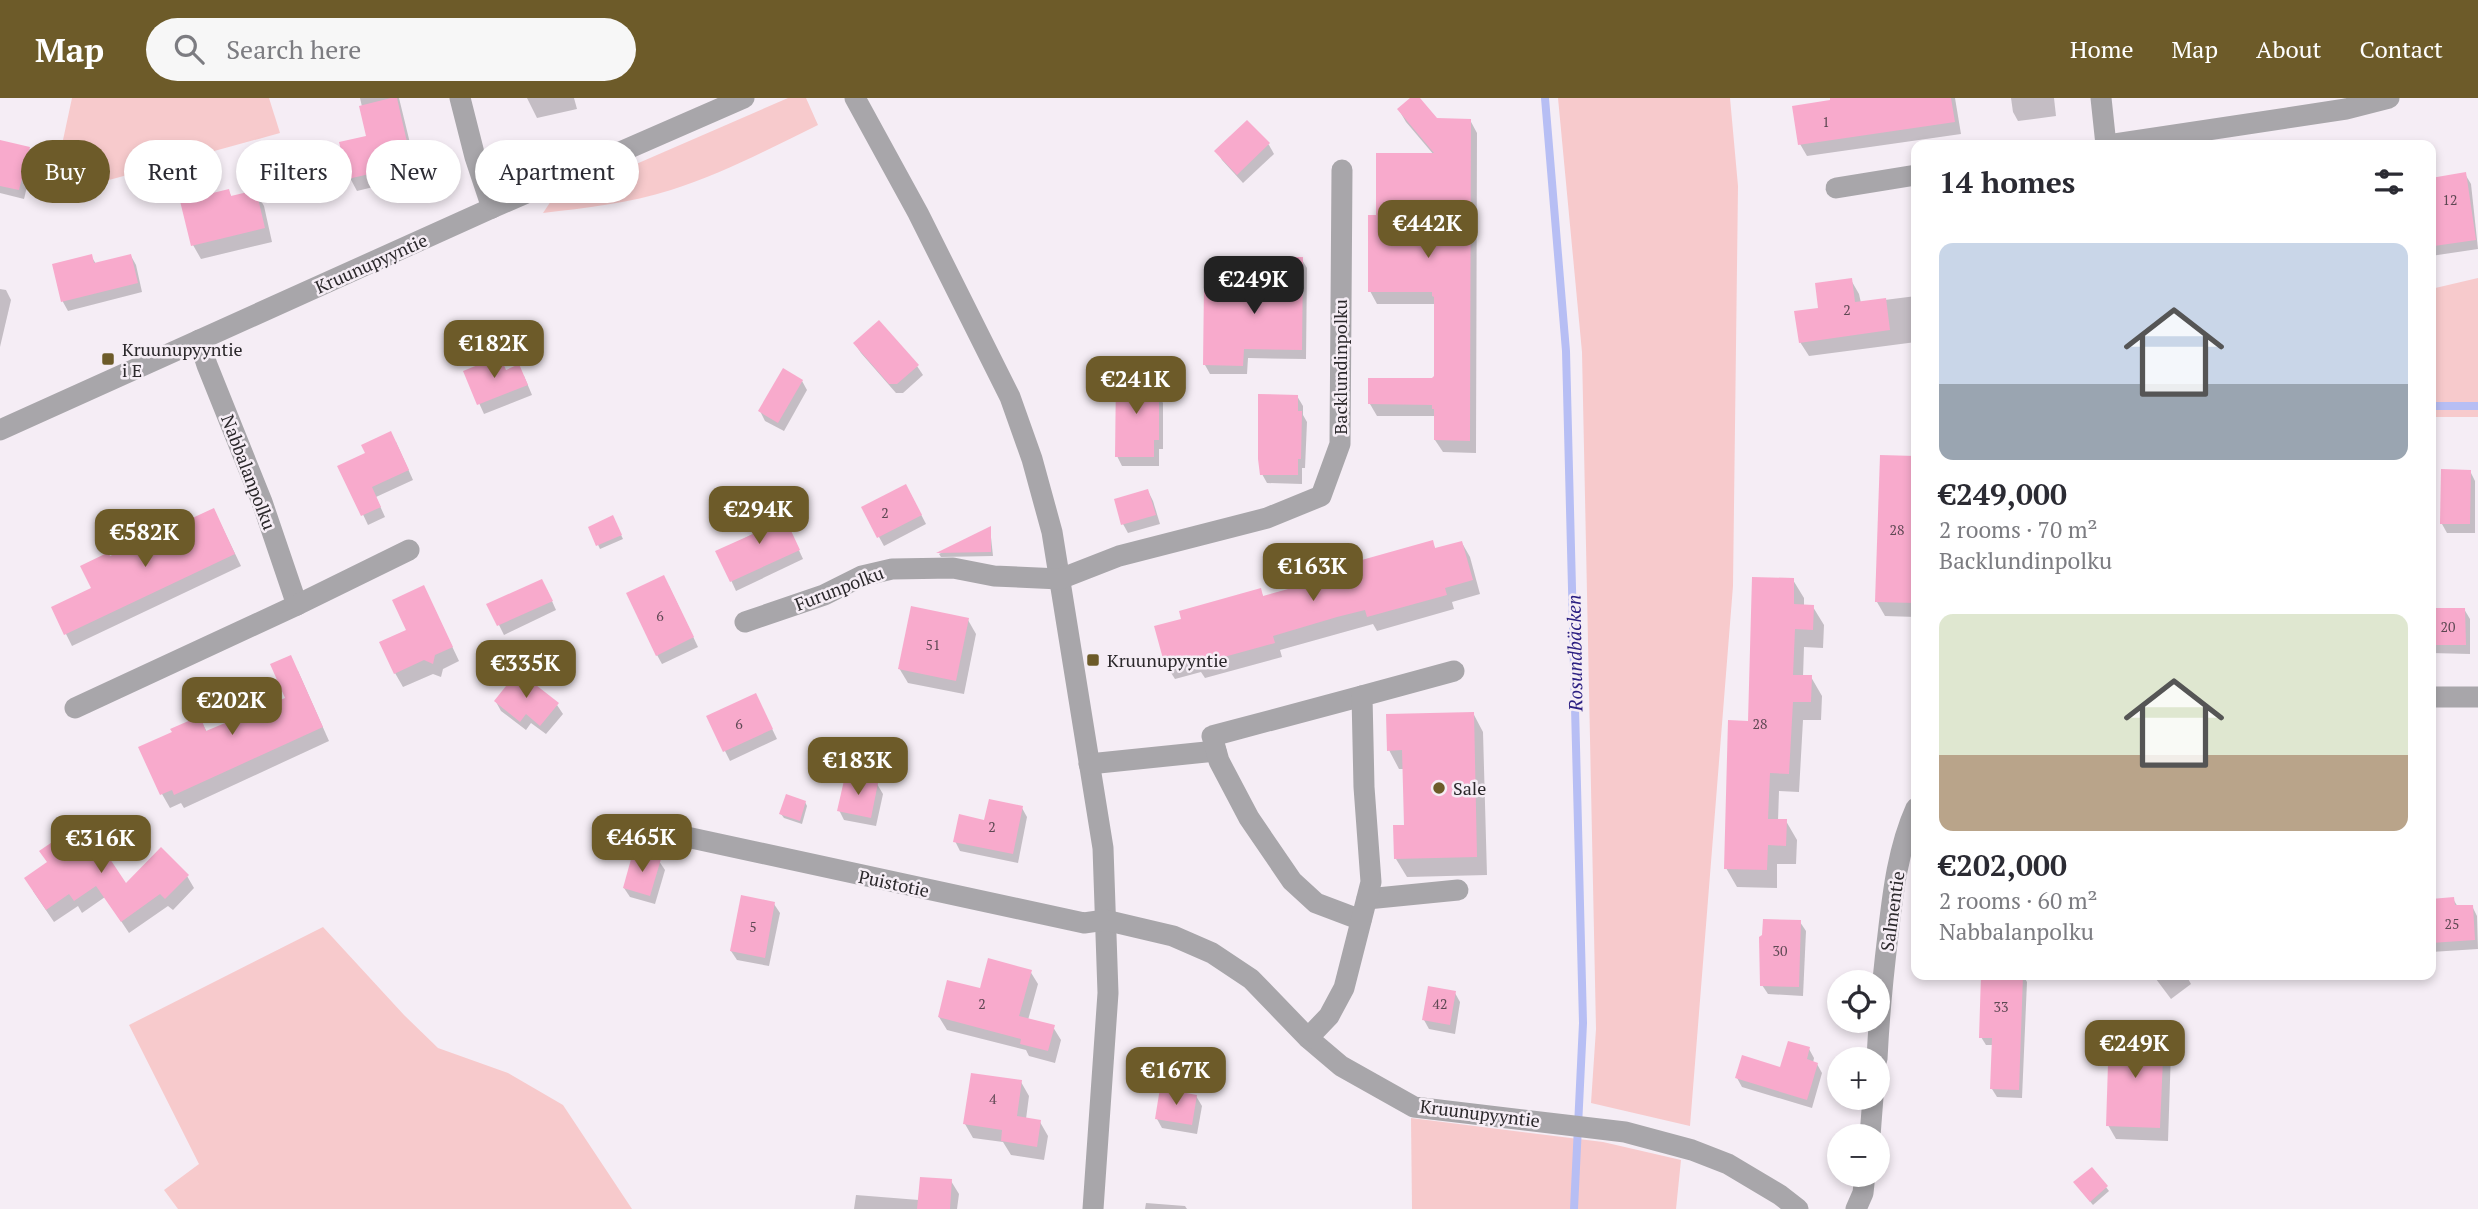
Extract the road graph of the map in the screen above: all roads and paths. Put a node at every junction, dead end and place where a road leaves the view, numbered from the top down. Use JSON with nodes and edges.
{"nodes":[{"id":1,"x":460,"y":98,"type":"edge"},
{"id":2,"x":744,"y":98,"type":"edge"},
{"id":3,"x":855,"y":98,"type":"edge"},
{"id":4,"x":2101,"y":98,"type":"edge"},
{"id":5,"x":2389,"y":98,"type":"edge"},
{"id":6,"x":2106,"y":140,"type":"edge"},
{"id":7,"x":2140,"y":140,"type":"edge"},
{"id":8,"x":1342,"y":170,"type":"dead end"},
{"id":9,"x":1911,"y":176,"type":"edge"},
{"id":10,"x":1836,"y":188,"type":"dead end"},
{"id":11,"x":492,"y":208,"type":"junction"},
{"id":12,"x":200,"y":340,"type":"junction"},
{"id":13,"x":0,"y":430,"type":"edge"},
{"id":14,"x":409,"y":550,"type":"dead end"},
{"id":15,"x":1060,"y":579,"type":"junction"},
{"id":16,"x":297,"y":605,"type":"junction"},
{"id":17,"x":745,"y":622,"type":"dead end"},
{"id":18,"x":1454,"y":671,"type":"dead end"},
{"id":19,"x":1362,"y":696,"type":"junction"},
{"id":20,"x":2436,"y":697,"type":"edge"},
{"id":21,"x":2478,"y":697,"type":"edge"},
{"id":22,"x":75,"y":708,"type":"dead end"},
{"id":23,"x":1216,"y":751,"type":"junction"},
{"id":24,"x":1089,"y":764,"type":"junction"},
{"id":25,"x":1911,"y":819,"type":"edge"},
{"id":26,"x":682,"y":836,"type":"dead end"},
{"id":27,"x":1458,"y":890,"type":"dead end"},
{"id":28,"x":1367,"y":899,"type":"junction"},
{"id":29,"x":1105,"y":920,"type":"junction"},
{"id":30,"x":1361,"y":920,"type":"junction"},
{"id":31,"x":1308,"y":1038,"type":"junction"},
{"id":32,"x":1878,"y":1047,"type":"edge"},
{"id":33,"x":1864,"y":1187,"type":"edge"},
{"id":34,"x":1093,"y":1209,"type":"edge"},
{"id":35,"x":1798,"y":1209,"type":"edge"},
{"id":36,"x":1856,"y":1209,"type":"edge"}],
"edges":[{"from":1,"to":11,"type":"street"},
{"from":2,"to":11,"type":"street","name":"Kruunupyyntie"},
{"from":3,"to":15,"type":"street"},
{"from":4,"to":6,"type":"street"},
{"from":5,"to":7,"type":"street"},
{"from":8,"to":15,"type":"street","name":"Backlundinpolku"},
{"from":9,"to":10,"type":"street"},
{"from":11,"to":12,"type":"street","name":"Kruunupyyntie"},
{"from":12,"to":13,"type":"street","name":"Kruunupyyntie"},
{"from":12,"to":16,"type":"street","name":"Nabbalanpolku"},
{"from":14,"to":16,"type":"street"},
{"from":15,"to":17,"type":"street","name":"Furunpolku"},
{"from":15,"to":24,"type":"street"},
{"from":16,"to":22,"type":"street"},
{"from":18,"to":19,"type":"street"},
{"from":19,"to":23,"type":"street"},
{"from":19,"to":28,"type":"street"},
{"from":20,"to":21,"type":"street"},
{"from":23,"to":24,"type":"street"},
{"from":23,"to":30,"type":"street"},
{"from":24,"to":29,"type":"street"},
{"from":25,"to":32,"type":"street","name":"Salmentie"},
{"from":26,"to":29,"type":"street","name":"Puistotie"},
{"from":27,"to":28,"type":"street"},
{"from":28,"to":30,"type":"street"},
{"from":29,"to":31,"type":"street","name":"Kruunupyyntie"},
{"from":29,"to":34,"type":"street"},
{"from":30,"to":31,"type":"street"},
{"from":31,"to":35,"type":"street","name":"Kruunupyyntie"},
{"from":33,"to":36,"type":"street"}]}
